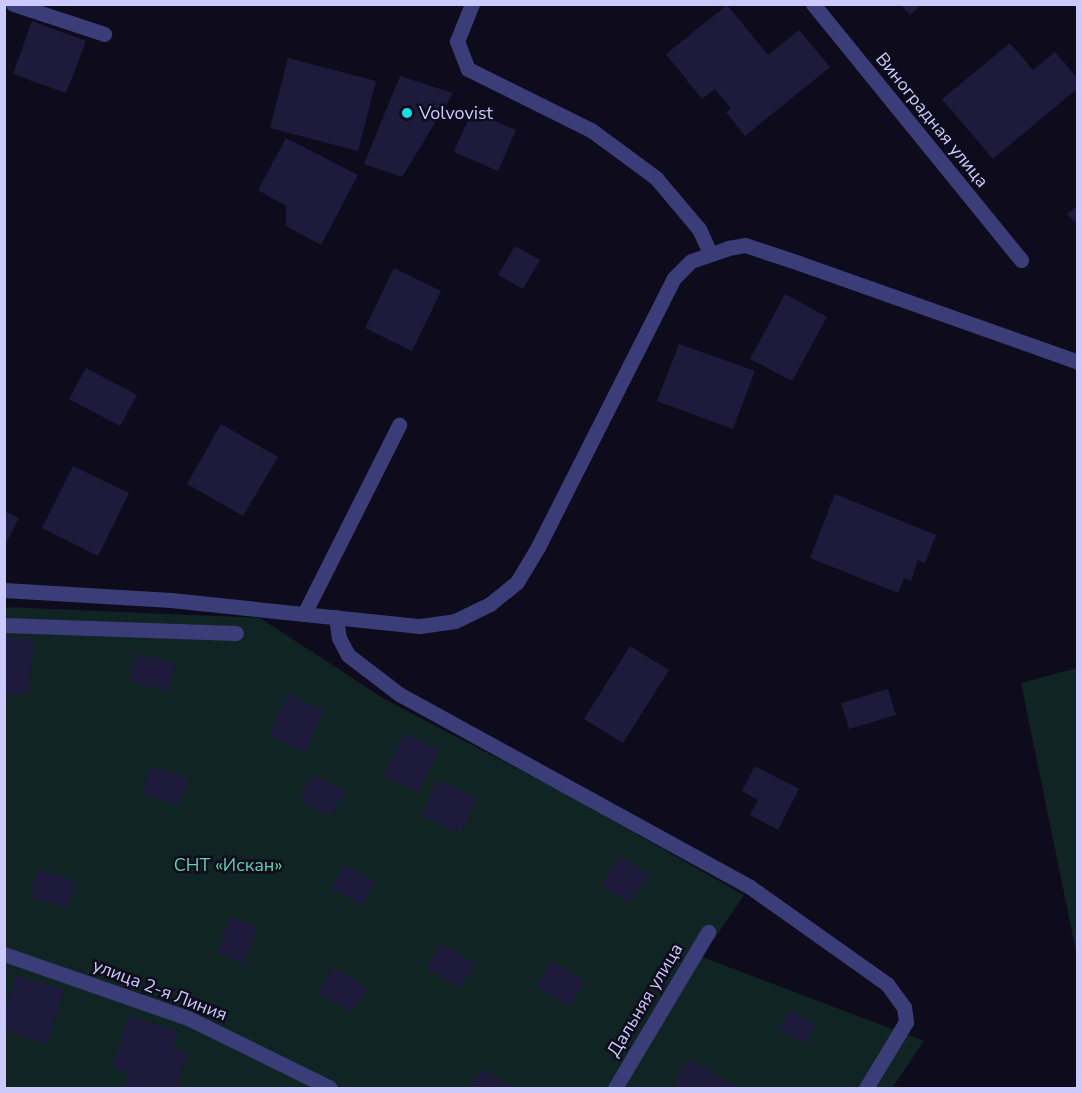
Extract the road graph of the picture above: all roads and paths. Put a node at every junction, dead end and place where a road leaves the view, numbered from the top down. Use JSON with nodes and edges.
{"nodes":[{"id":1,"x":13,"y":4,"type":"edge"},
{"id":2,"x":472,"y":4,"type":"edge"},
{"id":3,"x":813,"y":4,"type":"edge"},
{"id":4,"x":104,"y":34,"type":"dead end"},
{"id":5,"x":710,"y":254,"type":"junction"},
{"id":6,"x":1021,"y":260,"type":"dead end"},
{"id":7,"x":1077,"y":362,"type":"edge"},
{"id":8,"x":399,"y":425,"type":"dead end"},
{"id":9,"x":4,"y":590,"type":"edge"},
{"id":10,"x":304,"y":614,"type":"junction"},
{"id":11,"x":336,"y":617,"type":"junction"},
{"id":12,"x":4,"y":625,"type":"edge"},
{"id":13,"x":236,"y":633,"type":"dead end"},
{"id":14,"x":708,"y":932,"type":"dead end"},
{"id":15,"x":4,"y":954,"type":"edge"},
{"id":16,"x":330,"y":1089,"type":"edge"},
{"id":17,"x":615,"y":1089,"type":"edge"},
{"id":18,"x":866,"y":1089,"type":"edge"}],
"edges":[{"from":1,"to":4,"type":"street"},
{"from":2,"to":5,"type":"street"},
{"from":3,"to":6,"type":"street","name":"Виноградная улица"},
{"from":5,"to":7,"type":"street"},
{"from":5,"to":11,"type":"street"},
{"from":8,"to":10,"type":"street"},
{"from":9,"to":10,"type":"street"},
{"from":10,"to":11,"type":"street"},
{"from":11,"to":18,"type":"street"},
{"from":12,"to":13,"type":"street"},
{"from":14,"to":17,"type":"street","name":"Дальняя улица"},
{"from":15,"to":16,"type":"street","name":"улица 2-я Линия"}]}
